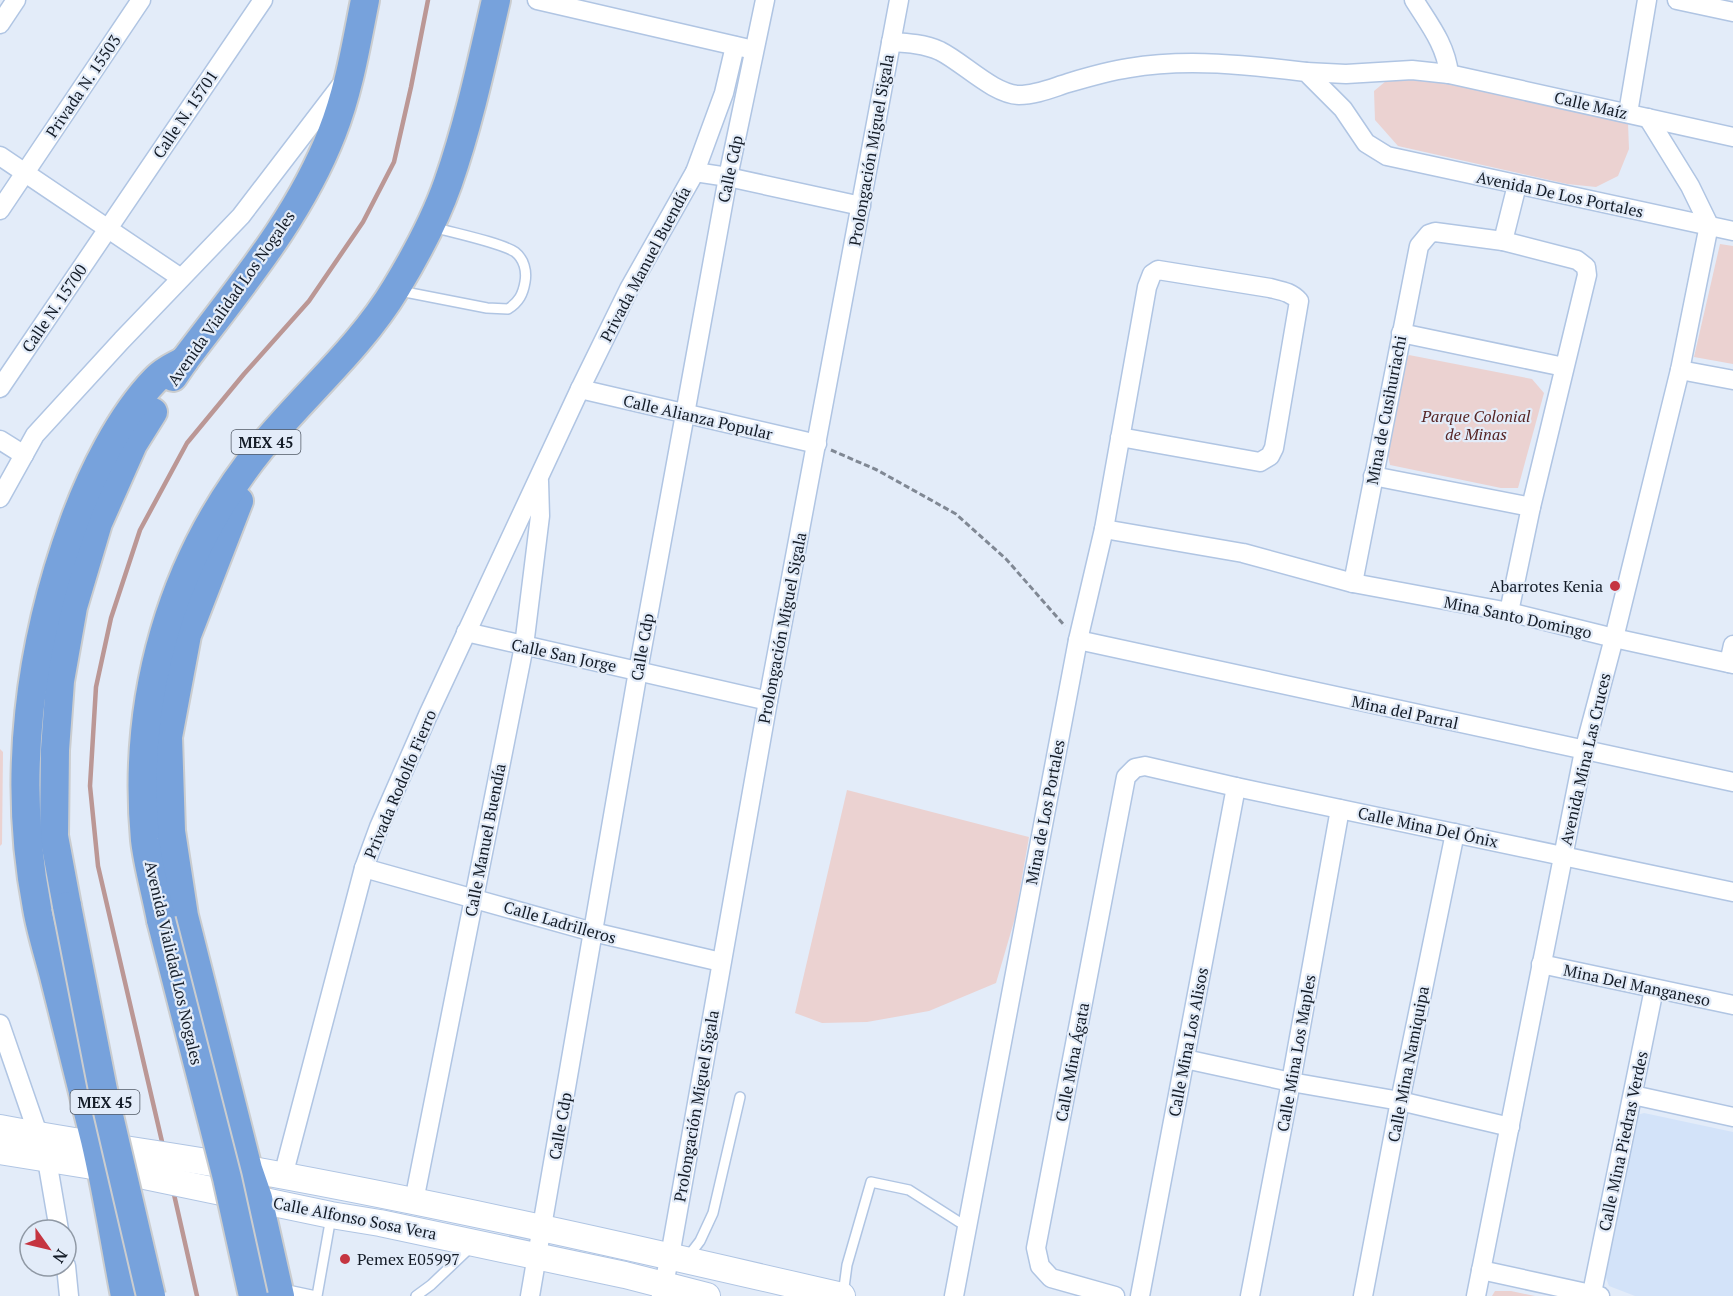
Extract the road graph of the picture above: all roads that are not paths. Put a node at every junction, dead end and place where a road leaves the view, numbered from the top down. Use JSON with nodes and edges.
{"nodes":[{"id":1,"x":16,"y":0,"type":"edge"},
{"id":2,"x":141,"y":0,"type":"edge"},
{"id":3,"x":262,"y":0,"type":"edge"},
{"id":4,"x":365,"y":0,"type":"edge"},
{"id":5,"x":496,"y":0,"type":"edge"},
{"id":6,"x":537,"y":0,"type":"edge"},
{"id":7,"x":765,"y":0,"type":"edge"},
{"id":8,"x":899,"y":0,"type":"edge"},
{"id":9,"x":1414,"y":0,"type":"edge"},
{"id":10,"x":1647,"y":0,"type":"edge"},
{"id":11,"x":1677,"y":0,"type":"edge"},
{"id":12,"x":1733,"y":12,"type":"edge"},
{"id":13,"x":0,"y":24,"type":"edge"},
{"id":14,"x":891,"y":42,"type":"junction"},
{"id":15,"x":735,"y":46,"type":"junction"},
{"id":16,"x":755,"y":51,"type":"junction"},
{"id":17,"x":351,"y":71,"type":"junction"},
{"id":18,"x":1306,"y":72,"type":"junction"},
{"id":19,"x":1449,"y":74,"type":"junction"},
{"id":20,"x":1628,"y":113,"type":"junction"},
{"id":21,"x":1648,"y":118,"type":"junction"},
{"id":22,"x":1733,"y":137,"type":"edge"},
{"id":23,"x":0,"y":156,"type":"edge"},
{"id":24,"x":25,"y":172,"type":"junction"},
{"id":25,"x":695,"y":172,"type":"junction"},
{"id":26,"x":728,"y":177,"type":"junction"},
{"id":27,"x":1517,"y":185,"type":"junction"},
{"id":28,"x":861,"y":206,"type":"junction"},
{"id":29,"x":0,"y":210,"type":"edge"},
{"id":30,"x":1709,"y":225,"type":"junction"},
{"id":31,"x":430,"y":226,"type":"junction"},
{"id":32,"x":108,"y":228,"type":"junction"},
{"id":33,"x":1733,"y":231,"type":"edge"},
{"id":34,"x":1503,"y":241,"type":"junction"},
{"id":35,"x":181,"y":278,"type":"junction"},
{"id":36,"x":395,"y":290,"type":"junction"},
{"id":37,"x":1401,"y":333,"type":"junction"},
{"id":38,"x":184,"y":361,"type":"junction"},
{"id":39,"x":1564,"y":367,"type":"junction"},
{"id":40,"x":1680,"y":369,"type":"junction"},
{"id":41,"x":1733,"y":380,"type":"edge"},
{"id":42,"x":0,"y":388,"type":"edge"},
{"id":43,"x":580,"y":389,"type":"junction"},
{"id":44,"x":685,"y":414,"type":"junction"},
{"id":45,"x":1120,"y":437,"type":"junction"},
{"id":46,"x":0,"y":440,"type":"edge"},
{"id":47,"x":817,"y":444,"type":"junction"},
{"id":48,"x":260,"y":450,"type":"junction"},
{"id":49,"x":24,"y":455,"type":"junction"},
{"id":50,"x":539,"y":476,"type":"junction"},
{"id":51,"x":1373,"y":476,"type":"junction"},
{"id":52,"x":0,"y":498,"type":"edge"},
{"id":53,"x":1531,"y":507,"type":"junction"},
{"id":54,"x":1104,"y":529,"type":"junction"},
{"id":55,"x":1353,"y":583,"type":"junction"},
{"id":56,"x":1509,"y":612,"type":"junction"},
{"id":57,"x":466,"y":632,"type":"junction"},
{"id":58,"x":1614,"y":638,"type":"junction"},
{"id":59,"x":1078,"y":640,"type":"junction"},
{"id":60,"x":1733,"y":645,"type":"edge"},
{"id":61,"x":524,"y":646,"type":"junction"},
{"id":62,"x":1731,"y":664,"type":"edge"},
{"id":63,"x":638,"y":671,"type":"junction"},
{"id":64,"x":768,"y":701,"type":"junction"},
{"id":65,"x":1584,"y":751,"type":"junction"},
{"id":66,"x":1126,"y":777,"type":"joint"},
{"id":67,"x":1733,"y":782,"type":"edge"},
{"id":68,"x":1236,"y":788,"type":"junction"},
{"id":69,"x":1340,"y":809,"type":"junction"},
{"id":70,"x":1455,"y":832,"type":"junction"},
{"id":71,"x":1562,"y":855,"type":"junction"},
{"id":72,"x":364,"y":868,"type":"junction"},
{"id":73,"x":1733,"y":892,"type":"edge"},
{"id":74,"x":474,"y":898,"type":"junction"},
{"id":75,"x":593,"y":932,"type":"junction"},
{"id":76,"x":721,"y":962,"type":"junction"},
{"id":77,"x":1541,"y":964,"type":"junction"},
{"id":78,"x":1654,"y":989,"type":"junction"},
{"id":79,"x":1733,"y":1005,"type":"edge"},
{"id":80,"x":0,"y":1024,"type":"edge"},
{"id":81,"x":1185,"y":1059,"type":"junction"},
{"id":82,"x":1291,"y":1082,"type":"junction"},
{"id":83,"x":1634,"y":1095,"type":"junction"},
{"id":84,"x":740,"y":1097,"type":"dead end"},
{"id":85,"x":1400,"y":1101,"type":"junction"},
{"id":86,"x":1733,"y":1117,"type":"edge"},
{"id":87,"x":1510,"y":1127,"type":"junction"},
{"id":88,"x":0,"y":1128,"type":"edge"},
{"id":89,"x":39,"y":1136,"type":"junction"},
{"id":90,"x":0,"y":1151,"type":"edge"},
{"id":91,"x":103,"y":1156,"type":"junction"},
{"id":92,"x":47,"y":1160,"type":"junction"},
{"id":93,"x":248,"y":1169,"type":"junction"},
{"id":94,"x":283,"y":1176,"type":"junction"},
{"id":95,"x":385,"y":1197,"type":"junction"},
{"id":96,"x":258,"y":1198,"type":"junction"},
{"id":97,"x":414,"y":1201,"type":"junction"},
{"id":98,"x":331,"y":1215,"type":"junction"},
{"id":99,"x":57,"y":1218,"type":"edge"},
{"id":100,"x":380,"y":1223,"type":"junction"},
{"id":101,"x":967,"y":1227,"type":"junction"},
{"id":102,"x":542,"y":1228,"type":"junction"},
{"id":103,"x":476,"y":1242,"type":"junction"},
{"id":104,"x":538,"y":1256,"type":"junction"},
{"id":105,"x":677,"y":1258,"type":"junction"},
{"id":106,"x":1481,"y":1270,"type":"junction"},
{"id":107,"x":67,"y":1278,"type":"edge"},
{"id":108,"x":662,"y":1290,"type":"edge"},
{"id":109,"x":270,"y":1293,"type":"edge"},
{"id":110,"x":1596,"y":1294,"type":"edge"},
{"id":111,"x":69,"y":1296,"type":"edge"},
{"id":112,"x":125,"y":1296,"type":"edge"},
{"id":113,"x":151,"y":1296,"type":"edge"},
{"id":114,"x":317,"y":1296,"type":"edge"},
{"id":115,"x":416,"y":1296,"type":"edge"},
{"id":116,"x":530,"y":1296,"type":"edge"},
{"id":117,"x":707,"y":1296,"type":"edge"},
{"id":118,"x":842,"y":1296,"type":"edge"},
{"id":119,"x":954,"y":1296,"type":"edge"},
{"id":120,"x":1115,"y":1296,"type":"edge"},
{"id":121,"x":1140,"y":1296,"type":"edge"},
{"id":122,"x":1250,"y":1296,"type":"edge"},
{"id":123,"x":1363,"y":1296,"type":"edge"},
{"id":124,"x":1476,"y":1296,"type":"edge"}],
"edges":[{"from":1,"to":13,"type":"street"},
{"from":2,"to":24,"type":"street","name":"Privada N. 15503"},
{"from":3,"to":32,"type":"street","name":"Calle N. 15701"},
{"from":4,"to":17,"type":"highway","name":"Avenida Vialidad Los Nogales","number":"MEX 45"},
{"from":5,"to":31,"type":"highway","name":"Avenida Vialidad Los Nogales","number":"MEX 45"},
{"from":6,"to":15,"type":"street"},
{"from":7,"to":16,"type":"street","name":"Calle Cdp"},
{"from":8,"to":14,"type":"street","name":"Prolongación Miguel Sigala"},
{"from":9,"to":19,"type":"street"},
{"from":10,"to":20,"type":"street"},
{"from":11,"to":12,"type":"street"},
{"from":14,"to":18,"type":"street","name":"Calle Maíz"},
{"from":14,"to":28,"type":"street","name":"Prolongación Miguel Sigala"},
{"from":15,"to":16,"type":"street"},
{"from":15,"to":25,"type":"street","name":"Privada Manuel Buendía"},
{"from":16,"to":26,"type":"street","name":"Calle Cdp"},
{"from":17,"to":35,"type":"street","name":"Avenida Vialidad Los Nogales"},
{"from":17,"to":38,"type":"highway","name":"Avenida Vialidad Los Nogales","number":"MEX 45"},
{"from":18,"to":19,"type":"street","name":"Calle Maíz"},
{"from":18,"to":27,"type":"street","name":"Avenida De Los Portales"},
{"from":19,"to":20,"type":"street","name":"Calle Maíz"},
{"from":20,"to":21,"type":"street","name":"Calle Maíz"},
{"from":21,"to":22,"type":"street","name":"Calle Maíz"},
{"from":21,"to":30,"type":"street"},
{"from":23,"to":24,"type":"street"},
{"from":24,"to":29,"type":"street","name":"Privada N. 15503"},
{"from":24,"to":32,"type":"street"},
{"from":25,"to":26,"type":"street"},
{"from":25,"to":43,"type":"street","name":"Privada Manuel Buendía"},
{"from":26,"to":28,"type":"street"},
{"from":26,"to":44,"type":"street","name":"Calle Cdp"},
{"from":27,"to":30,"type":"street","name":"Avenida De Los Portales"},
{"from":27,"to":34,"type":"street"},
{"from":28,"to":47,"type":"street","name":"Prolongación Miguel Sigala"},
{"from":30,"to":33,"type":"street","name":"Avenida De Los Portales"},
{"from":30,"to":40,"type":"street","name":"Avenida Mina Las Cruces"},
{"from":31,"to":36,"type":"highway","name":"Avenida Vialidad Los Nogales","number":"MEX 45"},
{"from":31,"to":36,"type":"lane"},
{"from":32,"to":35,"type":"street"},
{"from":32,"to":42,"type":"street","name":"Calle N. 15700"},
{"from":34,"to":37,"type":"street","name":"Mina de Cusihuriachi"},
{"from":34,"to":39,"type":"street"},
{"from":35,"to":49,"type":"street","name":"Avenida Vialidad Los Nogales"},
{"from":36,"to":48,"type":"highway","name":"Avenida Vialidad Los Nogales","number":"MEX 45"},
{"from":37,"to":39,"type":"street"},
{"from":37,"to":51,"type":"street","name":"Mina de Cusihuriachi"},
{"from":38,"to":91,"type":"highway"},
{"from":38,"to":113,"type":"highway","name":"Avenida Vialidad Los Nogales","number":"MEX 45","bridge":true},
{"from":39,"to":53,"type":"street"},
{"from":40,"to":41,"type":"street"},
{"from":40,"to":58,"type":"street","name":"Avenida Mina Las Cruces"},
{"from":43,"to":44,"type":"street","name":"Calle Alianza Popular"},
{"from":43,"to":50,"type":"street","name":"Privada Manuel Buendía"},
{"from":44,"to":47,"type":"street","name":"Calle Alianza Popular"},
{"from":44,"to":63,"type":"street","name":"Calle Cdp"},
{"from":45,"to":45,"type":"street","name":"Mina de Los Portales"},
{"from":45,"to":54,"type":"street","name":"Mina de Los Portales"},
{"from":46,"to":49,"type":"street"},
{"from":47,"to":64,"type":"street","name":"Prolongación Miguel Sigala"},
{"from":48,"to":93,"type":"highway"},
{"from":48,"to":109,"type":"highway","name":"Avenida Vialidad Los Nogales","number":"MEX 45","bridge":true},
{"from":49,"to":52,"type":"street","name":"Avenida Vialidad Los Nogales"},
{"from":50,"to":57,"type":"street","name":"Privada Rodolfo Fierro"},
{"from":50,"to":61,"type":"street","name":"Calle Manuel Buendía"},
{"from":51,"to":53,"type":"street"},
{"from":51,"to":55,"type":"street","name":"Mina de Cusihuriachi"},
{"from":53,"to":56,"type":"street"},
{"from":54,"to":55,"type":"street","name":"Mina Santo Domingo"},
{"from":54,"to":59,"type":"street","name":"Mina de Los Portales"},
{"from":55,"to":56,"type":"street","name":"Mina Santo Domingo"},
{"from":56,"to":58,"type":"street","name":"Mina Santo Domingo"},
{"from":57,"to":61,"type":"street","name":"Calle San Jorge"},
{"from":57,"to":72,"type":"street","name":"Privada Rodolfo Fierro"},
{"from":58,"to":62,"type":"street","name":"Mina Santo Domingo"},
{"from":58,"to":65,"type":"street","name":"Avenida Mina Las Cruces"},
{"from":59,"to":65,"type":"street","name":"Mina del Parral"},
{"from":59,"to":101,"type":"street","name":"Mina de Los Portales"},
{"from":60,"to":62,"type":"street"},
{"from":61,"to":63,"type":"street","name":"Calle San Jorge"},
{"from":61,"to":74,"type":"street","name":"Calle Manuel Buendía"},
{"from":63,"to":64,"type":"street","name":"Calle San Jorge"},
{"from":63,"to":75,"type":"street","name":"Calle Cdp"},
{"from":64,"to":76,"type":"street","name":"Prolongación Miguel Sigala"},
{"from":65,"to":67,"type":"street","name":"Mina del Parral"},
{"from":65,"to":71,"type":"street","name":"Avenida Mina Las Cruces"},
{"from":66,"to":68,"type":"street","name":"Calle Mina Del Ónix"},
{"from":66,"to":120,"type":"street","name":"Calle Mina Ágata"},
{"from":68,"to":69,"type":"street","name":"Calle Mina Del Ónix"},
{"from":68,"to":81,"type":"street","name":"Calle Mina Los Alisos"},
{"from":69,"to":70,"type":"street","name":"Calle Mina Del Ónix"},
{"from":69,"to":82,"type":"street","name":"Calle Mina Los Maples"},
{"from":70,"to":71,"type":"street","name":"Calle Mina Del Ónix"},
{"from":70,"to":85,"type":"street","name":"Calle Mina Namiquipa"},
{"from":71,"to":73,"type":"street","name":"Calle Mina Del Ónix"},
{"from":71,"to":77,"type":"street","name":"Avenida Mina Las Cruces"},
{"from":72,"to":74,"type":"street","name":"Calle Ladrilleros"},
{"from":72,"to":94,"type":"street","name":"Privada Rodolfo Fierro"},
{"from":74,"to":75,"type":"street","name":"Calle Ladrilleros"},
{"from":74,"to":97,"type":"street","name":"Calle Manuel Buendía"},
{"from":75,"to":76,"type":"street","name":"Calle Ladrilleros"},
{"from":75,"to":102,"type":"street","name":"Calle Cdp"},
{"from":76,"to":105,"type":"street","name":"Prolongación Miguel Sigala"},
{"from":77,"to":78,"type":"street","name":"Mina Del Manganeso"},
{"from":77,"to":87,"type":"street","name":"Avenida Mina Las Cruces"},
{"from":78,"to":79,"type":"street","name":"Mina Del Manganeso"},
{"from":78,"to":83,"type":"street","name":"Calle Mina Piedras Verdes"},
{"from":80,"to":89,"type":"street"},
{"from":81,"to":82,"type":"street"},
{"from":81,"to":121,"type":"street","name":"Calle Mina Los Alisos"},
{"from":82,"to":85,"type":"street"},
{"from":82,"to":122,"type":"street","name":"Calle Mina Los Maples"},
{"from":83,"to":86,"type":"street"},
{"from":83,"to":110,"type":"street","name":"Calle Mina Piedras Verdes"},
{"from":84,"to":105,"type":"lane"},
{"from":85,"to":87,"type":"street"},
{"from":85,"to":123,"type":"street","name":"Calle Mina Namiquipa"},
{"from":87,"to":106,"type":"street","name":"Avenida Mina Las Cruces"},
{"from":88,"to":89,"type":"main road","name":"Calle Alfonso Sosa Vera"},
{"from":89,"to":91,"type":"main road","name":"Calle Alfonso Sosa Vera"},
{"from":89,"to":92,"type":"street"},
{"from":90,"to":92,"type":"main road","name":"Calle Alfonso Sosa Vera"},
{"from":91,"to":92,"type":"main road","name":"Calle Alfonso Sosa Vera"},
{"from":91,"to":93,"type":"main road","name":"Calle Alfonso Sosa Vera","bridge":true},
{"from":91,"to":96,"type":"main road","name":"Calle Alfonso Sosa Vera","bridge":true},
{"from":91,"to":112,"type":"highway"},
{"from":92,"to":99,"type":"street"},
{"from":93,"to":94,"type":"main road","name":"Calle Alfonso Sosa Vera"},
{"from":93,"to":96,"type":"highway"},
{"from":94,"to":95,"type":"main road","name":"Calle Alfonso Sosa Vera"},
{"from":95,"to":97,"type":"main road","name":"Calle Alfonso Sosa Vera"},
{"from":95,"to":100,"type":"main road"},
{"from":96,"to":98,"type":"main road","name":"Calle Alfonso Sosa Vera"},
{"from":96,"to":109,"type":"highway"},
{"from":97,"to":102,"type":"main road","name":"Calle Alfonso Sosa Vera"},
{"from":98,"to":100,"type":"main road","name":"Calle Alfonso Sosa Vera"},
{"from":98,"to":114,"type":"lane"},
{"from":100,"to":103,"type":"main road","name":"Calle Alfonso Sosa Vera"},
{"from":101,"to":118,"type":"lane"},
{"from":101,"to":119,"type":"street","name":"Mina de Los Portales"},
{"from":102,"to":104,"type":"street","name":"Calle Cdp"},
{"from":102,"to":105,"type":"main road","name":"Calle Alfonso Sosa Vera"},
{"from":103,"to":104,"type":"main road","name":"Calle Alfonso Sosa Vera"},
{"from":103,"to":115,"type":"lane"},
{"from":104,"to":108,"type":"main road","name":"Calle Alfonso Sosa Vera"},
{"from":104,"to":116,"type":"street","name":"Calle Cdp"},
{"from":105,"to":108,"type":"street","name":"Prolongación Miguel Sigala"},
{"from":105,"to":118,"type":"main road","name":"Calle Alfonso Sosa Vera"},
{"from":106,"to":110,"type":"street"},
{"from":106,"to":124,"type":"street","name":"Avenida Mina Las Cruces"},
{"from":107,"to":111,"type":"street"},
{"from":108,"to":117,"type":"main road","name":"Calle Alfonso Sosa Vera"},
{"from":109,"to":114,"type":"lane"}]}
